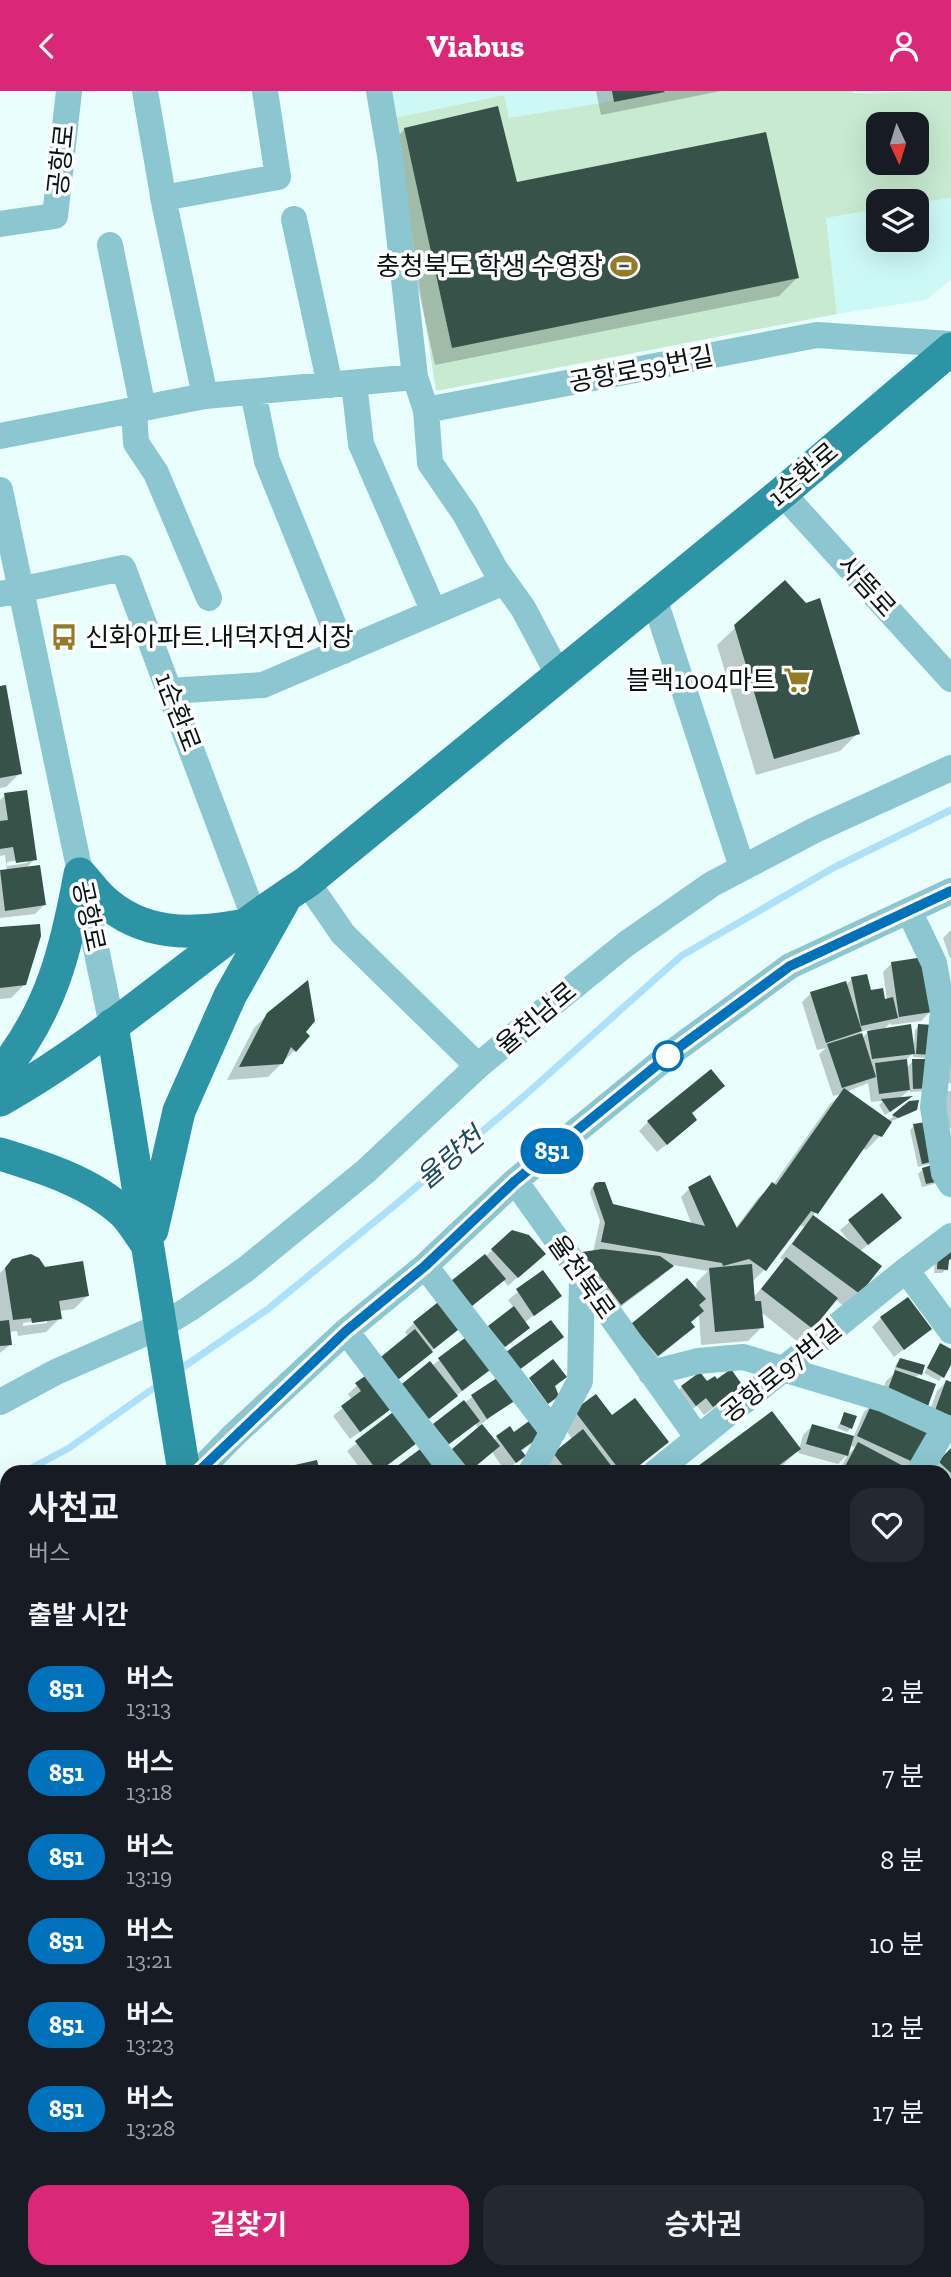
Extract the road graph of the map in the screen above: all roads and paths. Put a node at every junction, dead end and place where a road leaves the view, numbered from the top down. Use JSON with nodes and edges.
{"nodes":[{"id":1,"x":69,"y":91,"type":"edge"},
{"id":2,"x":145,"y":91,"type":"edge"},
{"id":3,"x":265,"y":91,"type":"edge"},
{"id":4,"x":379,"y":91,"type":"edge"},
{"id":5,"x":163,"y":198,"type":"junction"},
{"id":6,"x":294,"y":219,"type":"dead end"},
{"id":7,"x":0,"y":224,"type":"edge"},
{"id":8,"x":110,"y":245,"type":"dead end"},
{"id":9,"x":951,"y":344,"type":"edge"},
{"id":10,"x":951,"y":349,"type":"edge"},
{"id":11,"x":415,"y":377,"type":"junction"},
{"id":12,"x":342,"y":384,"type":"junction"},
{"id":13,"x":253,"y":392,"type":"junction"},
{"id":14,"x":205,"y":396,"type":"junction"},
{"id":15,"x":138,"y":409,"type":"junction"},
{"id":16,"x":426,"y":410,"type":"junction"},
{"id":17,"x":0,"y":436,"type":"edge"},
{"id":18,"x":0,"y":490,"type":"edge"},
{"id":19,"x":782,"y":493,"type":"junction"},
{"id":20,"x":504,"y":582,"type":"junction"},
{"id":21,"x":10,"y":592,"type":"edge"},
{"id":22,"x":209,"y":598,"type":"dead end"},
{"id":23,"x":654,"y":598,"type":"junction"},
{"id":24,"x":434,"y":612,"type":"junction"},
{"id":25,"x":344,"y":651,"type":"junction"},
{"id":26,"x":559,"y":676,"type":"junction"},
{"id":27,"x":950,"y":676,"type":"edge"},
{"id":28,"x":170,"y":691,"type":"junction"},
{"id":29,"x":951,"y":768,"type":"edge"},
{"id":30,"x":739,"y":858,"type":"dead end"},
{"id":31,"x":80,"y":874,"type":"junction"},
{"id":32,"x":297,"y":888,"type":"junction"},
{"id":33,"x":951,"y":891,"type":"edge"},
{"id":34,"x":909,"y":911,"type":"junction"},
{"id":35,"x":249,"y":921,"type":"junction"},
{"id":36,"x":113,"y":1024,"type":"junction"},
{"id":37,"x":478,"y":1066,"type":"junction"},
{"id":38,"x":0,"y":1074,"type":"edge"},
{"id":39,"x":0,"y":1100,"type":"edge"},
{"id":40,"x":0,"y":1154,"type":"edge"},
{"id":41,"x":515,"y":1181,"type":"junction"},
{"id":42,"x":951,"y":1184,"type":"edge"},
{"id":43,"x":951,"y":1236,"type":"edge"},
{"id":44,"x":148,"y":1246,"type":"junction"},
{"id":45,"x":425,"y":1266,"type":"junction"},
{"id":46,"x":906,"y":1269,"type":"junction"},
{"id":47,"x":582,"y":1277,"type":"junction"},
{"id":48,"x":346,"y":1331,"type":"junction"},
{"id":49,"x":951,"y":1331,"type":"edge"},
{"id":50,"x":162,"y":1335,"type":"junction"},
{"id":51,"x":786,"y":1369,"type":"junction"},
{"id":52,"x":651,"y":1373,"type":"junction"},
{"id":53,"x":0,"y":1402,"type":"edge"},
{"id":54,"x":948,"y":1429,"type":"edge"},
{"id":55,"x":552,"y":1432,"type":"junction"},
{"id":56,"x":698,"y":1438,"type":"junction"},
{"id":57,"x":188,"y":1465,"type":"edge"},
{"id":58,"x":448,"y":1465,"type":"edge"},
{"id":59,"x":535,"y":1465,"type":"edge"},
{"id":60,"x":665,"y":1465,"type":"edge"},
{"id":61,"x":924,"y":1465,"type":"edge"}],
"edges":[{"from":1,"to":7,"type":"street","name":"공항로"},
{"from":2,"to":5,"type":"street"},
{"from":3,"to":5,"type":"street"},
{"from":4,"to":11,"type":"street"},
{"from":5,"to":14,"type":"street"},
{"from":6,"to":12,"type":"street"},
{"from":8,"to":15,"type":"street"},
{"from":9,"to":16,"type":"street","name":"공항로59번길"},
{"from":10,"to":19,"type":"main road","name":"1순환로"},
{"from":11,"to":12,"type":"street"},
{"from":11,"to":16,"type":"street"},
{"from":12,"to":13,"type":"street"},
{"from":12,"to":24,"type":"street"},
{"from":13,"to":14,"type":"street"},
{"from":13,"to":25,"type":"street"},
{"from":14,"to":15,"type":"street"},
{"from":15,"to":17,"type":"street"},
{"from":15,"to":22,"type":"street"},
{"from":16,"to":20,"type":"street"},
{"from":18,"to":21,"type":"street","name":"공항로"},
{"from":19,"to":23,"type":"main road","name":"1순환로"},
{"from":19,"to":27,"type":"street","name":"사뜸로"},
{"from":20,"to":24,"type":"street"},
{"from":20,"to":26,"type":"street"},
{"from":21,"to":28,"type":"street","name":"1순환로"},
{"from":21,"to":31,"type":"street","name":"공항로"},
{"from":23,"to":26,"type":"main road","name":"1순환로"},
{"from":23,"to":30,"type":"street"},
{"from":24,"to":25,"type":"street"},
{"from":25,"to":28,"type":"street"},
{"from":26,"to":32,"type":"main road","name":"1순환로"},
{"from":28,"to":35,"type":"street","name":"1순환로"},
{"from":29,"to":37,"type":"street","name":"율천남로"},
{"from":31,"to":35,"type":"main road"},
{"from":31,"to":36,"type":"street","name":"공항로"},
{"from":31,"to":38,"type":"main road"},
{"from":32,"to":35,"type":"main road","name":"1순환로"},
{"from":32,"to":37,"type":"street"},
{"from":32,"to":44,"type":"main road"},
{"from":33,"to":34,"type":"street"},
{"from":34,"to":41,"type":"street"},
{"from":34,"to":42,"type":"street"},
{"from":35,"to":36,"type":"main road","name":"1순환로"},
{"from":36,"to":39,"type":"main road","name":"1순환로"},
{"from":36,"to":44,"type":"main road","name":"공항로"},
{"from":37,"to":50,"type":"street","name":"율천남로"},
{"from":40,"to":44,"type":"main road"},
{"from":41,"to":45,"type":"street"},
{"from":41,"to":47,"type":"street","name":"율천북로"},
{"from":43,"to":46,"type":"street","name":"공항로97번길"},
{"from":44,"to":50,"type":"main road","name":"공항로"},
{"from":45,"to":48,"type":"street"},
{"from":45,"to":55,"type":"street"},
{"from":46,"to":49,"type":"street"},
{"from":46,"to":51,"type":"street","name":"공항로97번길"},
{"from":47,"to":52,"type":"street","name":"율천북로"},
{"from":47,"to":55,"type":"street"},
{"from":48,"to":57,"type":"street"},
{"from":48,"to":58,"type":"street"},
{"from":50,"to":53,"type":"street","name":"율천남로"},
{"from":50,"to":57,"type":"main road","name":"공항로"},
{"from":51,"to":52,"type":"street"},
{"from":51,"to":54,"type":"street"},
{"from":51,"to":56,"type":"street","name":"공항로97번길"},
{"from":52,"to":56,"type":"street","name":"율천북로"},
{"from":54,"to":61,"type":"street"},
{"from":55,"to":59,"type":"street"},
{"from":56,"to":60,"type":"street","name":"공항로97번길"}]}
